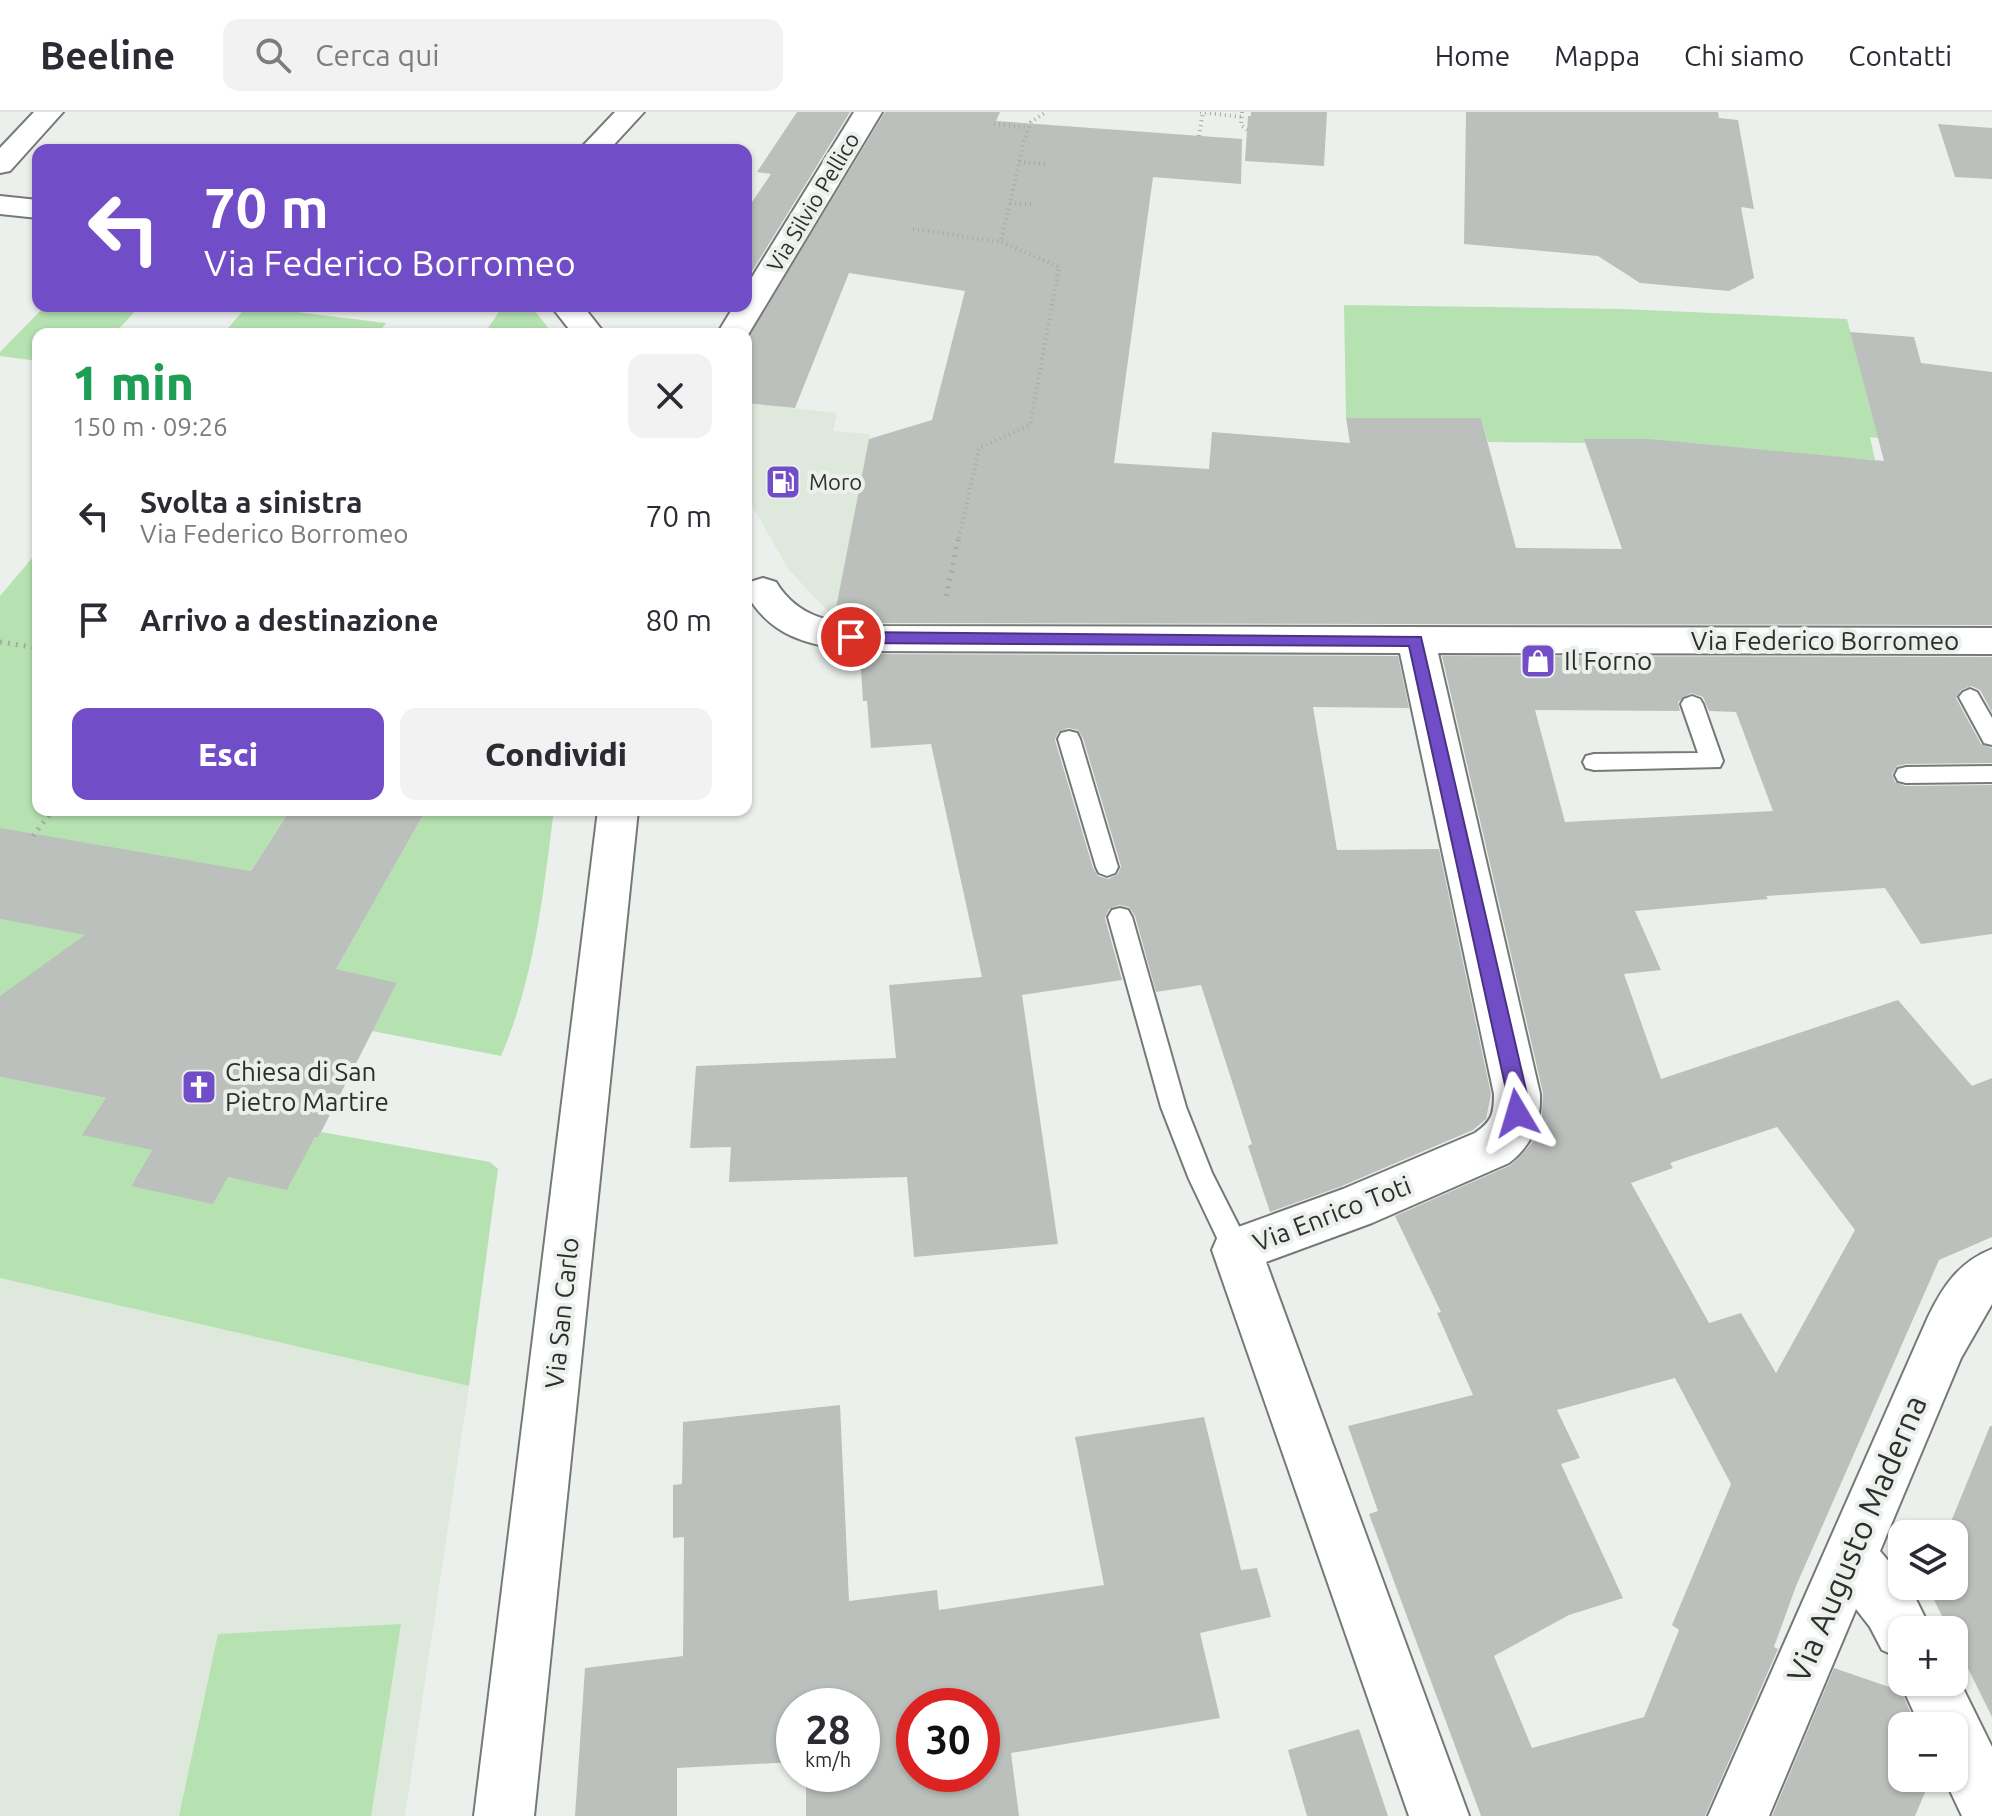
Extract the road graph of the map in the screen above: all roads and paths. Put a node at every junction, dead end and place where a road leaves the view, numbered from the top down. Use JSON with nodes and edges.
{"nodes":[{"id":1,"x":49,"y":112,"type":"edge"},
{"id":2,"x":630,"y":112,"type":"edge"},
{"id":3,"x":868,"y":112,"type":"edge"},
{"id":4,"x":1046,"y":112,"type":"edge"},
{"id":5,"x":1201,"y":112,"type":"edge"},
{"id":6,"x":1242,"y":115,"type":"edge"},
{"id":7,"x":994,"y":124,"type":"dead end"},
{"id":8,"x":1029,"y":128,"type":"junction"},
{"id":9,"x":1247,"y":130,"type":"dead end"},
{"id":10,"x":1199,"y":136,"type":"dead end"},
{"id":11,"x":599,"y":144,"type":"edge"},
{"id":12,"x":1019,"y":162,"type":"junction"},
{"id":13,"x":1047,"y":164,"type":"dead end"},
{"id":14,"x":0,"y":165,"type":"edge"},
{"id":15,"x":1010,"y":203,"type":"junction"},
{"id":16,"x":1035,"y":204,"type":"dead end"},
{"id":17,"x":0,"y":205,"type":"edge"},
{"id":18,"x":32,"y":208,"type":"edge"},
{"id":19,"x":913,"y":229,"type":"dead end"},
{"id":20,"x":1001,"y":242,"type":"junction"},
{"id":21,"x":752,"y":303,"type":"edge"},
{"id":22,"x":572,"y":312,"type":"edge"},
{"id":23,"x":584,"y":328,"type":"edge"},
{"id":24,"x":753,"y":578,"type":"edge"},
{"id":25,"x":945,"y":601,"type":"dead end"},
{"id":26,"x":752,"y":627,"type":"edge"},
{"id":27,"x":1416,"y":641,"type":"junction"},
{"id":28,"x":1992,"y":641,"type":"edge"},
{"id":29,"x":0,"y":642,"type":"edge"},
{"id":30,"x":32,"y":647,"type":"edge"},
{"id":31,"x":1970,"y":697,"type":"dead end"},
{"id":32,"x":1692,"y":704,"type":"dead end"},
{"id":33,"x":1992,"y":737,"type":"edge"},
{"id":34,"x":1069,"y":739,"type":"dead end"},
{"id":35,"x":1594,"y":762,"type":"dead end"},
{"id":36,"x":1992,"y":774,"type":"edge"},
{"id":37,"x":1906,"y":775,"type":"dead end"},
{"id":38,"x":48,"y":816,"type":"edge"},
{"id":39,"x":617,"y":816,"type":"edge"},
{"id":40,"x":33,"y":836,"type":"dead end"},
{"id":41,"x":1107,"y":867,"type":"dead end"},
{"id":42,"x":1120,"y":917,"type":"dead end"},
{"id":43,"x":1237,"y":1250,"type":"junction"},
{"id":44,"x":1992,"y":1272,"type":"edge"},
{"id":45,"x":1850,"y":1558,"type":"junction"},
{"id":46,"x":1895,"y":1616,"type":"edge"},
{"id":47,"x":1968,"y":1762,"type":"edge"},
{"id":48,"x":1992,"y":1812,"type":"edge"},
{"id":49,"x":504,"y":1816,"type":"edge"},
{"id":50,"x":1439,"y":1816,"type":"edge"},
{"id":51,"x":1738,"y":1816,"type":"edge"}],
"edges":[{"from":1,"to":14,"type":"street"},
{"from":2,"to":11,"type":"street"},
{"from":3,"to":21,"type":"street","name":"Via Silvio Pellico"},
{"from":4,"to":8,"type":"path"},
{"from":5,"to":6,"type":"path"},
{"from":5,"to":10,"type":"path"},
{"from":6,"to":9,"type":"path"},
{"from":7,"to":8,"type":"path"},
{"from":8,"to":12,"type":"path"},
{"from":12,"to":13,"type":"path"},
{"from":12,"to":15,"type":"path"},
{"from":15,"to":16,"type":"path"},
{"from":15,"to":20,"type":"path"},
{"from":17,"to":18,"type":"street"},
{"from":19,"to":20,"type":"path"},
{"from":20,"to":25,"type":"path"},
{"from":22,"to":23,"type":"street"},
{"from":24,"to":26,"type":"street"},
{"from":24,"to":27,"type":"street","name":"Via Federico Borromeo"},
{"from":27,"to":28,"type":"street","name":"Via Federico Borromeo"},
{"from":27,"to":43,"type":"street","name":"Via Enrico Toti"},
{"from":29,"to":30,"type":"path"},
{"from":31,"to":33,"type":"lane"},
{"from":32,"to":35,"type":"lane"},
{"from":34,"to":41,"type":"lane"},
{"from":36,"to":37,"type":"lane"},
{"from":38,"to":40,"type":"path"},
{"from":39,"to":49,"type":"street","name":"Via San Carlo"},
{"from":42,"to":43,"type":"lane"},
{"from":43,"to":50,"type":"street","name":"Via Enrico Toti"},
{"from":44,"to":45,"type":"street","name":"Via Augusto Maderna"},
{"from":45,"to":46,"type":"street"},
{"from":45,"to":51,"type":"street","name":"Via Augusto Maderna"},
{"from":47,"to":48,"type":"street"}]}
